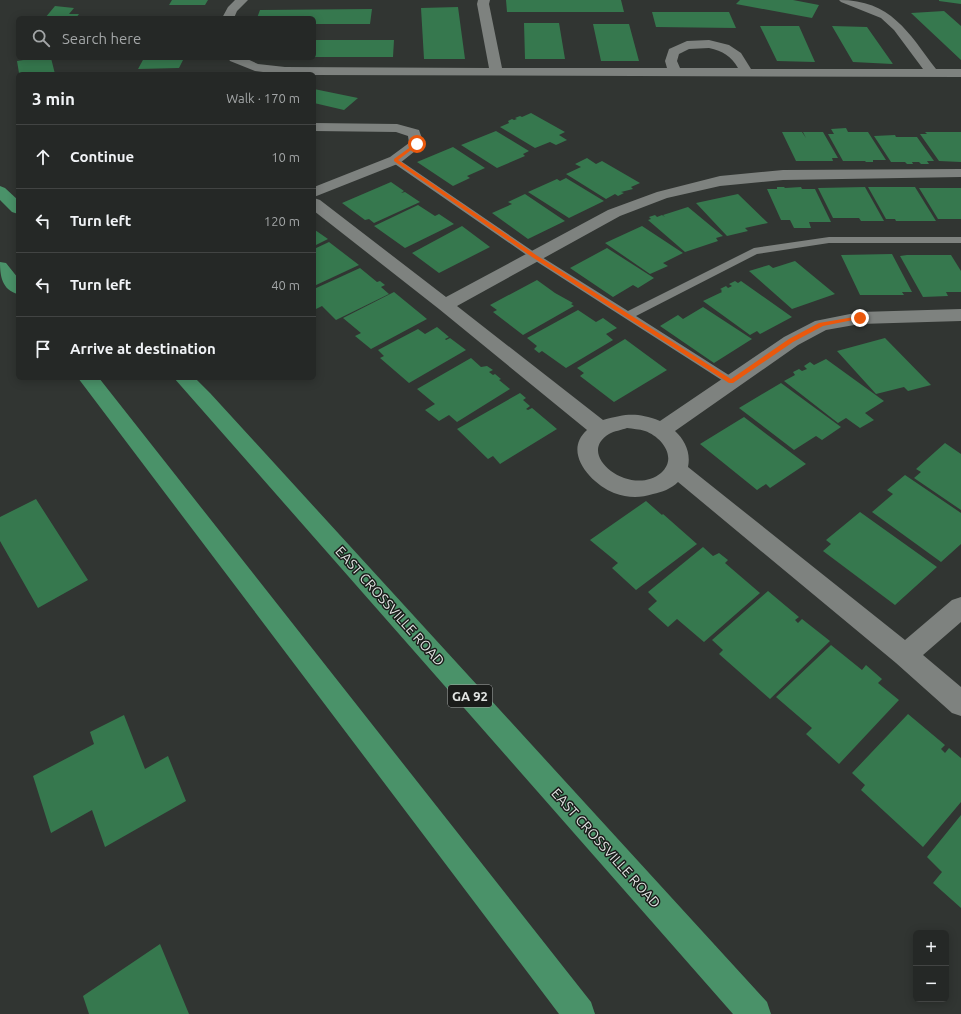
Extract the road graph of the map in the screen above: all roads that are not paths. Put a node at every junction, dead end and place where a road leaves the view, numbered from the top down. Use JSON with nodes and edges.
{"nodes":[{"id":1,"x":242,"y":0,"type":"edge"},
{"id":2,"x":484,"y":0,"type":"edge"},
{"id":3,"x":845,"y":0,"type":"edge"},
{"id":4,"x":229,"y":16,"type":"edge"},
{"id":5,"x":239,"y":60,"type":"edge"},
{"id":6,"x":496,"y":72,"type":"junction"},
{"id":7,"x":675,"y":73,"type":"junction"},
{"id":8,"x":747,"y":73,"type":"junction"},
{"id":9,"x":961,"y":73,"type":"edge"},
{"id":10,"x":933,"y":74,"type":"junction"},
{"id":11,"x":316,"y":128,"type":"edge"},
{"id":12,"x":395,"y":160,"type":"junction"},
{"id":13,"x":961,"y":173,"type":"edge"},
{"id":14,"x":0,"y":191,"type":"edge"},
{"id":15,"x":316,"y":191,"type":"edge"},
{"id":16,"x":316,"y":205,"type":"edge"},
{"id":17,"x":16,"y":207,"type":"edge"},
{"id":18,"x":961,"y":240,"type":"edge"},
{"id":19,"x":534,"y":256,"type":"junction"},
{"id":20,"x":0,"y":267,"type":"edge"},
{"id":21,"x":16,"y":287,"type":"edge"},
{"id":22,"x":445,"y":305,"type":"junction"},
{"id":23,"x":961,"y":315,"type":"edge"},
{"id":24,"x":628,"y":316,"type":"junction"},
{"id":25,"x":90,"y":380,"type":"edge"},
{"id":26,"x":186,"y":380,"type":"edge"},
{"id":27,"x":731,"y":382,"type":"junction"},
{"id":28,"x":600,"y":429,"type":"junction"},
{"id":29,"x":661,"y":430,"type":"junction"},
{"id":30,"x":677,"y":470,"type":"junction"},
{"id":31,"x":961,"y":607,"type":"edge"},
{"id":32,"x":905,"y":655,"type":"junction"},
{"id":33,"x":961,"y":704,"type":"edge"},
{"id":34,"x":580,"y":1014,"type":"edge"},
{"id":35,"x":755,"y":1014,"type":"edge"}],
"edges":[{"from":1,"to":4,"type":"street"},
{"from":2,"to":6,"type":"street"},
{"from":3,"to":10,"type":"street"},
{"from":5,"to":6,"type":"street"},
{"from":6,"to":7,"type":"street"},
{"from":7,"to":8,"type":"street"},
{"from":7,"to":8,"type":"street"},
{"from":8,"to":10,"type":"street"},
{"from":9,"to":10,"type":"street"},
{"from":11,"to":12,"type":"street"},
{"from":12,"to":15,"type":"street"},
{"from":12,"to":19,"type":"lane"},
{"from":13,"to":19,"type":"street"},
{"from":14,"to":17,"type":"main road"},
{"from":16,"to":22,"type":"street"},
{"from":18,"to":24,"type":"lane"},
{"from":19,"to":22,"type":"street"},
{"from":19,"to":24,"type":"lane"},
{"from":20,"to":21,"type":"main road"},
{"from":22,"to":28,"type":"street"},
{"from":23,"to":27,"type":"street"},
{"from":24,"to":27,"type":"lane"},
{"from":25,"to":34,"type":"main road"},
{"from":26,"to":35,"type":"main road","name":"EAST CROSSVILLE ROAD","number":"GA 92"},
{"from":27,"to":29,"type":"street"},
{"from":28,"to":29,"type":"street"},
{"from":28,"to":30,"type":"street"},
{"from":29,"to":30,"type":"street"},
{"from":30,"to":32,"type":"street"},
{"from":31,"to":32,"type":"street"},
{"from":32,"to":33,"type":"street"}]}
